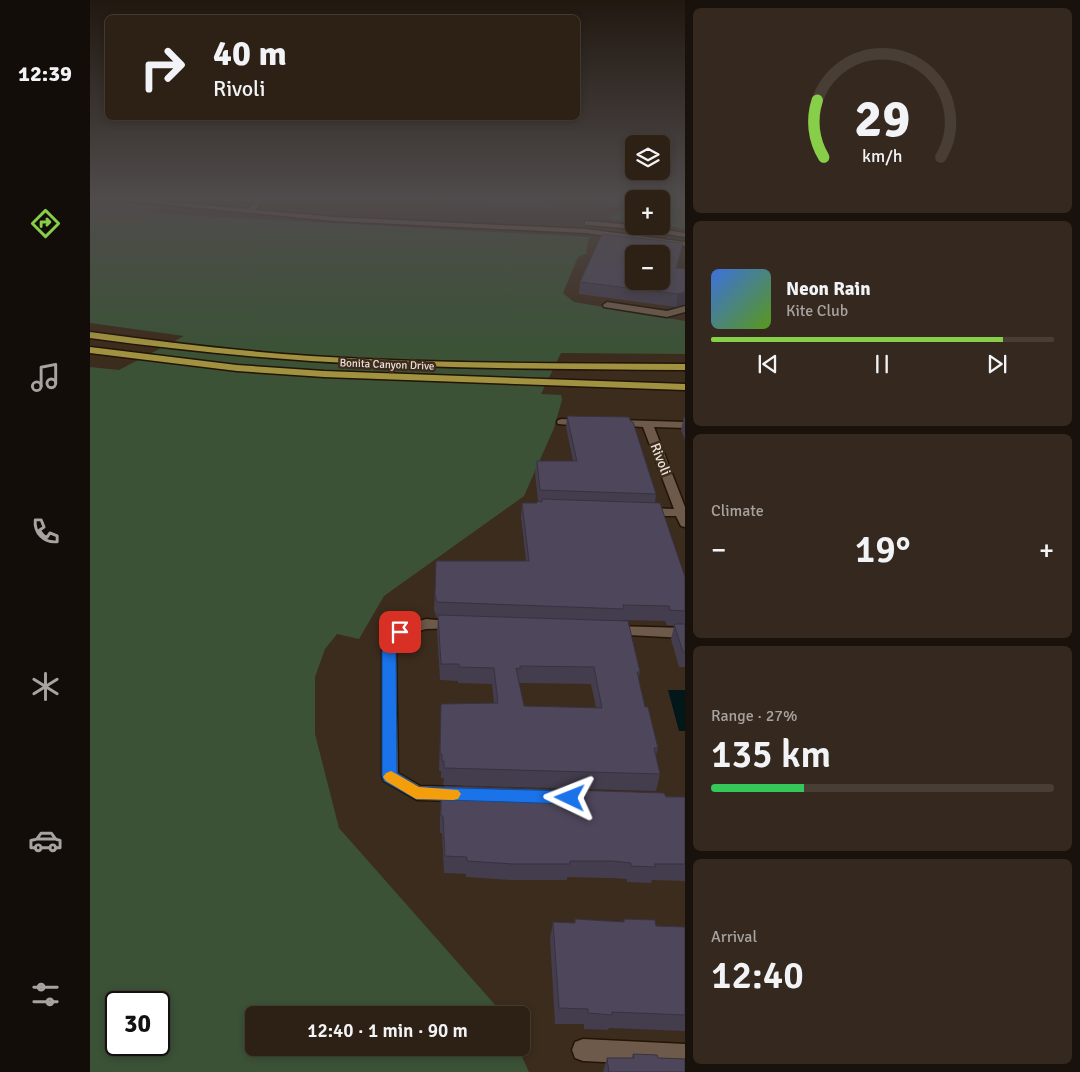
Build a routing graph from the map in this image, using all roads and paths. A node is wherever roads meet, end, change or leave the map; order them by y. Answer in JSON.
{"nodes":[{"id":1,"x":607,"y":305,"type":"edge"},
{"id":2,"x":685,"y":309,"type":"edge"},
{"id":3,"x":90,"y":335,"type":"edge"},
{"id":4,"x":90,"y":350,"type":"edge"},
{"id":5,"x":685,"y":367,"type":"edge"},
{"id":6,"x":685,"y":387,"type":"edge"},
{"id":7,"x":562,"y":422,"type":"dead end"},
{"id":8,"x":591,"y":423,"type":"edge"},
{"id":9,"x":610,"y":423,"type":"edge"},
{"id":10,"x":647,"y":424,"type":"junction"},
{"id":11,"x":685,"y":425,"type":"edge"},
{"id":12,"x":634,"y":511,"type":"edge"},
{"id":13,"x":684,"y":516,"type":"edge"},
{"id":14,"x":466,"y":626,"type":"edge"},
{"id":15,"x":595,"y":630,"type":"edge"},
{"id":16,"x":685,"y":633,"type":"edge"},
{"id":17,"x":476,"y":795,"type":"edge"},
{"id":18,"x":582,"y":1050,"type":"dead end"},
{"id":19,"x":685,"y":1055,"type":"edge"}],
"edges":[{"from":1,"to":2,"type":"street"},
{"from":3,"to":5,"type":"main road","name":"Bonita Canyon Drive"},
{"from":4,"to":6,"type":"main road","name":"Bonita Canyon Drive"},
{"from":7,"to":8,"type":"street"},
{"from":9,"to":10,"type":"street"},
{"from":10,"to":11,"type":"street"},
{"from":10,"to":13,"type":"street","name":"Rivoli"},
{"from":12,"to":13,"type":"street"},
{"from":14,"to":17,"type":"street"},
{"from":15,"to":16,"type":"street"},
{"from":18,"to":19,"type":"street"}]}
